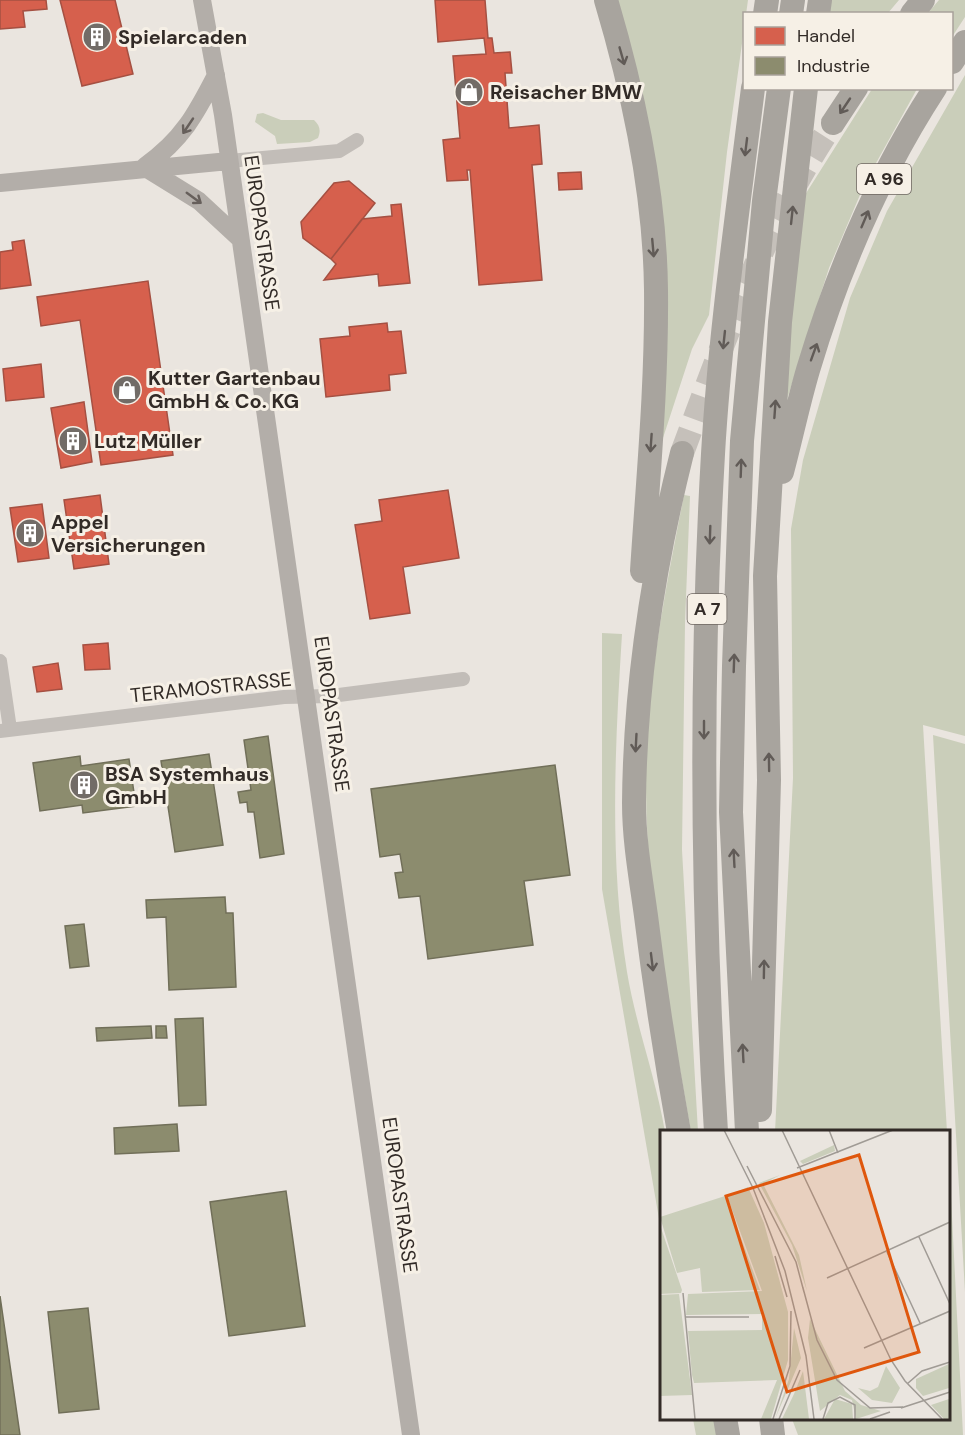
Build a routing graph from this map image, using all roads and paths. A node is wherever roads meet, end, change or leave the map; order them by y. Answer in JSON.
{"nodes":[{"id":1,"x":202,"y":0,"type":"edge"},
{"id":2,"x":606,"y":0,"type":"edge"},
{"id":3,"x":923,"y":0,"type":"edge"},
{"id":4,"x":914,"y":12,"type":"edge"},
{"id":5,"x":965,"y":42,"type":"edge"},
{"id":6,"x":953,"y":60,"type":"edge"},
{"id":7,"x":216,"y":75,"type":"junction"},
{"id":8,"x":753,"y":90,"type":"edge"},
{"id":9,"x":779,"y":90,"type":"edge"},
{"id":10,"x":806,"y":90,"type":"edge"},
{"id":11,"x":855,"y":90,"type":"edge"},
{"id":12,"x":933,"y":90,"type":"edge"},
{"id":13,"x":833,"y":123,"type":"tunnel mouth"},
{"id":14,"x":357,"y":140,"type":"dead end"},
{"id":15,"x":230,"y":161,"type":"junction"},
{"id":16,"x":144,"y":167,"type":"junction"},
{"id":17,"x":0,"y":183,"type":"edge"},
{"id":18,"x":240,"y":239,"type":"junction"},
{"id":19,"x":682,"y":453,"type":"tunnel mouth"},
{"id":20,"x":768,"y":530,"type":"junction"},
{"id":21,"x":0,"y":661,"type":"edge"},
{"id":22,"x":642,"y":664,"type":"junction"},
{"id":23,"x":463,"y":679,"type":"dead end"},
{"id":24,"x":306,"y":697,"type":"junction"},
{"id":25,"x":5,"y":730,"type":"edge"},
{"id":26,"x":679,"y":1130,"type":"edge"},
{"id":27,"x":716,"y":1130,"type":"edge"},
{"id":28,"x":747,"y":1130,"type":"edge"},
{"id":29,"x":760,"y":1130,"type":"edge"},
{"id":30,"x":411,"y":1435,"type":"edge"}],
"edges":[{"from":1,"to":7,"type":"main road","name":"EUROPASTRASSE"},
{"from":2,"to":22,"type":"highway","one_way":true},
{"from":3,"to":4,"type":"highway"},
{"from":5,"to":6,"type":"highway"},
{"from":7,"to":15,"type":"main road","name":"EUROPASTRASSE"},
{"from":7,"to":16,"type":"main road","one_way":true},
{"from":8,"to":27,"type":"highway","number":"A 7","one_way":true},
{"from":28,"to":9,"type":"highway","number":"A 7","one_way":true},
{"from":20,"to":10,"type":"highway","one_way":true},
{"from":11,"to":13,"type":"highway","one_way":true},
{"from":20,"to":12,"type":"highway","number":"A 96","one_way":true},
{"from":14,"to":15,"type":"street"},
{"from":15,"to":16,"type":"main road"},
{"from":15,"to":18,"type":"main road","name":"EUROPASTRASSE"},
{"from":16,"to":17,"type":"main road"},
{"from":16,"to":18,"type":"main road","one_way":true},
{"from":18,"to":24,"type":"main road","name":"EUROPASTRASSE"},
{"from":19,"to":22,"type":"highway"},
{"from":29,"to":20,"type":"highway","one_way":true},
{"from":21,"to":25,"type":"street"},
{"from":22,"to":26,"type":"highway","one_way":true},
{"from":23,"to":24,"type":"street","name":"TERAMOSTRASSE"},
{"from":24,"to":25,"type":"street","name":"TERAMOSTRASSE"},
{"from":24,"to":30,"type":"main road","name":"EUROPASTRASSE"}]}
